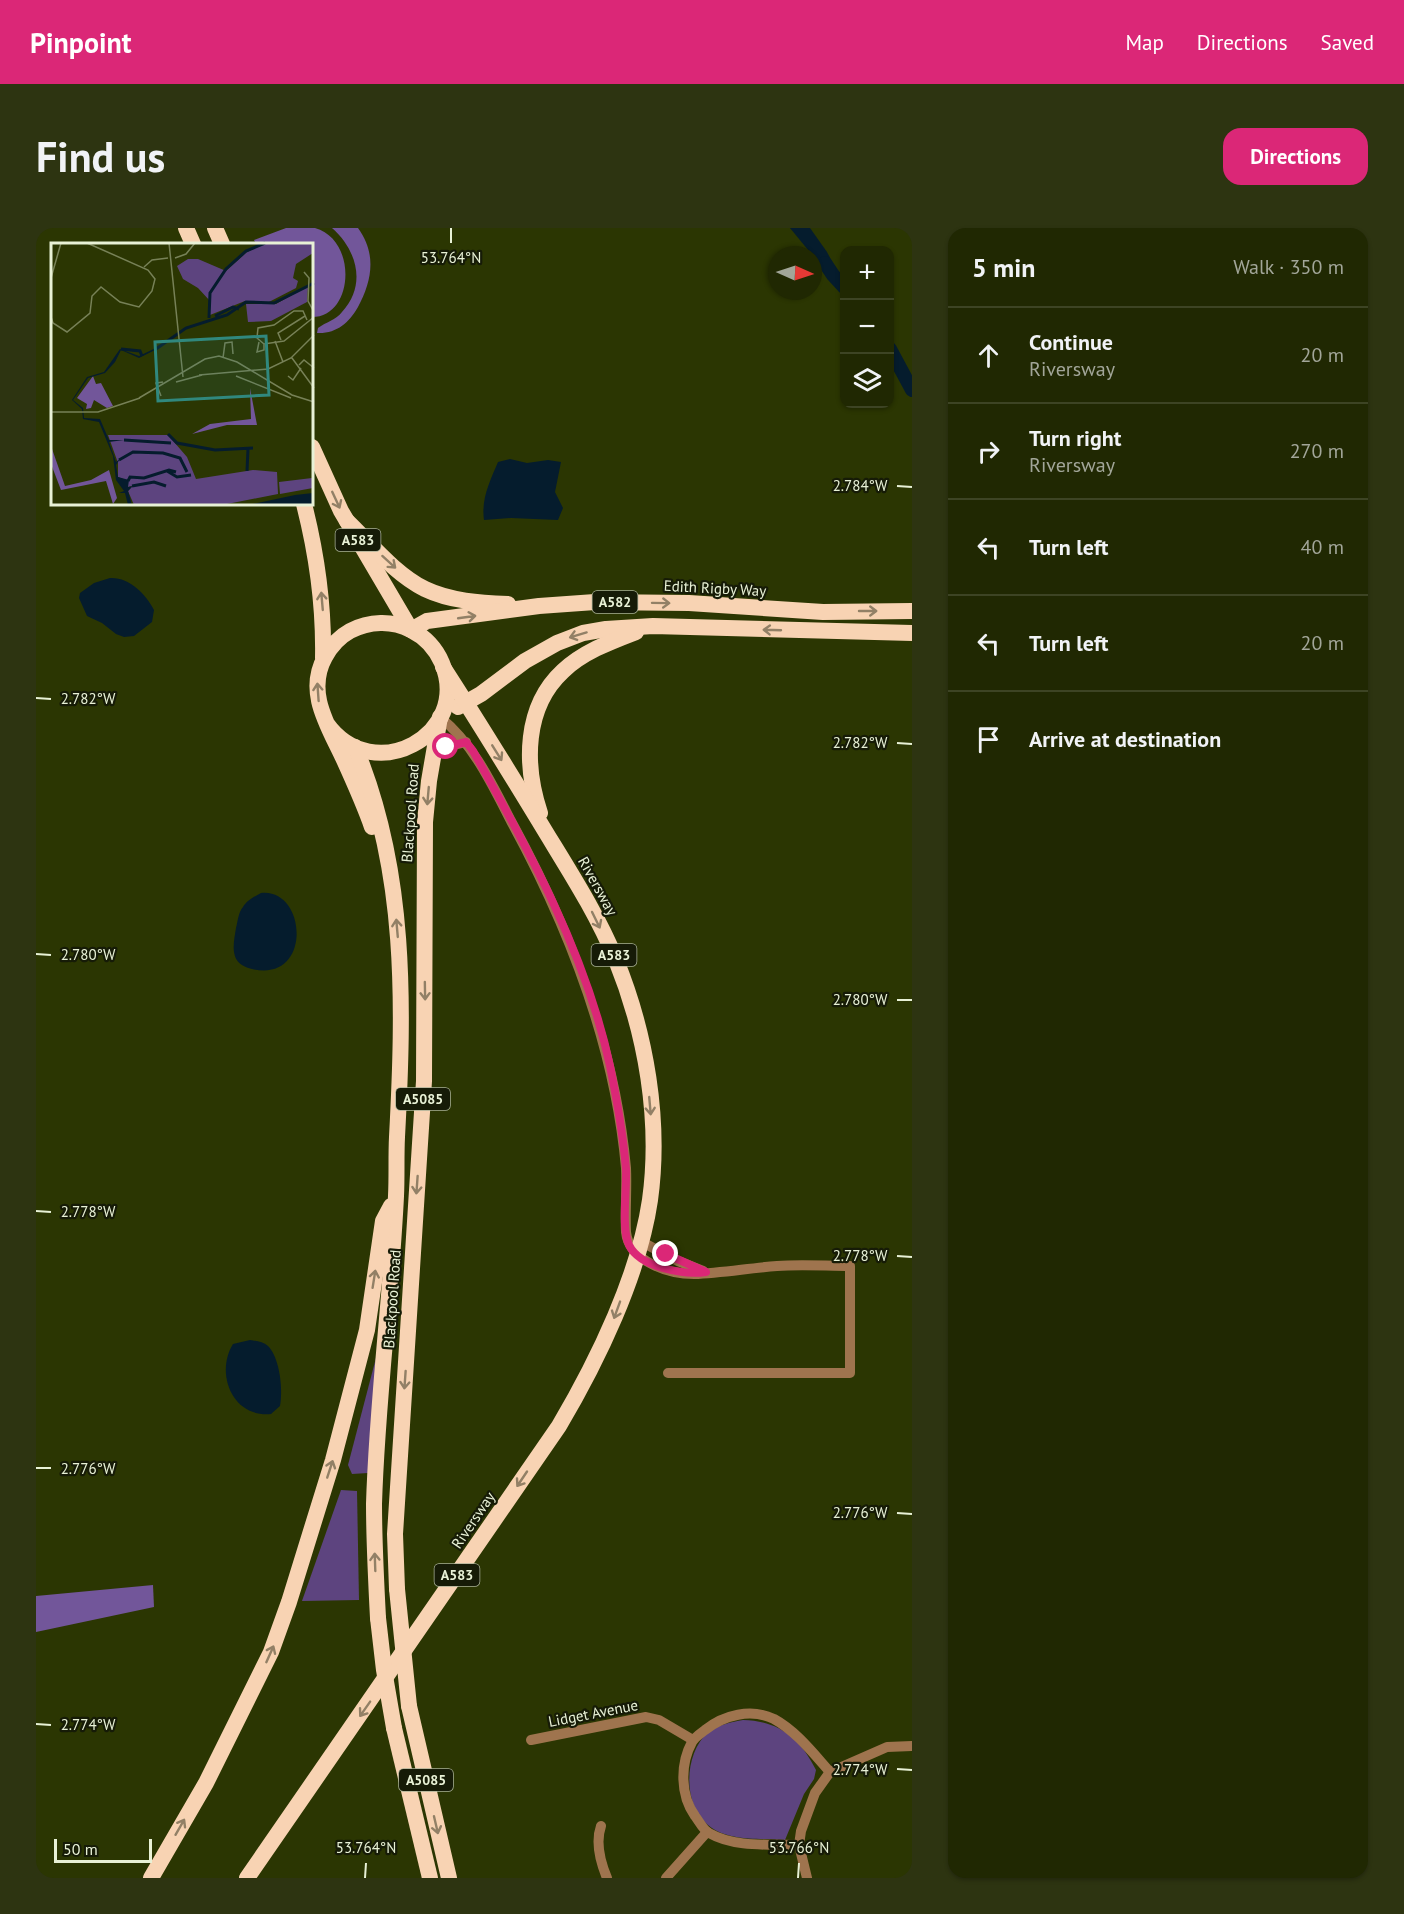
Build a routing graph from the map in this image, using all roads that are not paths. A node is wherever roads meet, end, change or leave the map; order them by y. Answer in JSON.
{"nodes":[{"id":1,"x":186,"y":228,"type":"edge"},
{"id":2,"x":215,"y":228,"type":"edge"},
{"id":3,"x":193,"y":243,"type":"edge"},
{"id":4,"x":222,"y":243,"type":"edge"},
{"id":5,"x":314,"y":451,"type":"edge"},
{"id":6,"x":304,"y":506,"type":"edge"},
{"id":7,"x":347,"y":521,"type":"junction"},
{"id":8,"x":538,"y":606,"type":"junction"},
{"id":9,"x":912,"y":611,"type":"edge"},
{"id":10,"x":653,"y":626,"type":"junction"},
{"id":11,"x":411,"y":630,"type":"junction"},
{"id":12,"x":912,"y":633,"type":"edge"},
{"id":13,"x":324,"y":659,"type":"junction"},
{"id":14,"x":443,"y":667,"type":"junction"},
{"id":15,"x":466,"y":703,"type":"junction"},
{"id":16,"x":440,"y":716,"type":"junction"},
{"id":17,"x":327,"y":724,"type":"junction"},
{"id":18,"x":466,"y":742,"type":"junction"},
{"id":19,"x":355,"y":747,"type":"junction"},
{"id":20,"x":433,"y":754,"type":"junction"},
{"id":21,"x":548,"y":836,"type":"junction"},
{"id":22,"x":393,"y":898,"type":"junction"},
{"id":23,"x":396,"y":1196,"type":"junction"},
{"id":24,"x":638,"y":1248,"type":"junction"},
{"id":25,"x":668,"y":1373,"type":"dead end"},
{"id":26,"x":531,"y":1740,"type":"dead end"},
{"id":27,"x":693,"y":1740,"type":"junction"},
{"id":28,"x":912,"y":1746,"type":"edge"},
{"id":29,"x":830,"y":1772,"type":"junction"},
{"id":30,"x":601,"y":1826,"type":"dead end"},
{"id":31,"x":707,"y":1832,"type":"junction"},
{"id":32,"x":799,"y":1845,"type":"junction"},
{"id":33,"x":151,"y":1878,"type":"edge"},
{"id":34,"x":247,"y":1878,"type":"edge"},
{"id":35,"x":430,"y":1878,"type":"edge"},
{"id":36,"x":449,"y":1878,"type":"edge"},
{"id":37,"x":607,"y":1878,"type":"edge"},
{"id":38,"x":666,"y":1878,"type":"edge"},
{"id":39,"x":807,"y":1878,"type":"edge"}],
"edges":[{"from":1,"to":3,"type":"highway"},
{"from":2,"to":4,"type":"highway"},
{"from":5,"to":7,"type":"highway","number":"A583","one_way":true},
{"from":13,"to":6,"type":"highway","number":"A583","one_way":true},
{"from":7,"to":8,"type":"highway","one_way":true},
{"from":7,"to":11,"type":"highway","number":"A583"},
{"from":8,"to":9,"type":"highway","name":"Edith Rigby Way","number":"A582","one_way":true},
{"from":11,"to":8,"type":"highway","name":"Edith Rigby Way","number":"A582","one_way":true},
{"from":12,"to":10,"type":"highway","number":"A582","one_way":true},
{"from":10,"to":15,"type":"highway","number":"A582","one_way":true},
{"from":10,"to":21,"type":"highway"},
{"from":11,"to":13,"type":"highway"},
{"from":11,"to":14,"type":"highway"},
{"from":17,"to":13,"type":"highway","one_way":true},
{"from":14,"to":15,"type":"highway","name":"Riversway","number":"A583"},
{"from":14,"to":16,"type":"highway"},
{"from":15,"to":16,"type":"highway","number":"A582"},
{"from":15,"to":21,"type":"highway","name":"Riversway","number":"A583","one_way":true},
{"from":16,"to":18,"type":"street"},
{"from":16,"to":19,"type":"highway"},
{"from":16,"to":20,"type":"highway","name":"Blackpool Road","number":"A5085"},
{"from":17,"to":19,"type":"highway"},
{"from":17,"to":22,"type":"highway"},
{"from":18,"to":20,"type":"street"},
{"from":18,"to":24,"type":"street"},
{"from":19,"to":22,"type":"highway","name":"Blackpool Road"},
{"from":20,"to":36,"type":"highway","name":"Blackpool Road","number":"A5085","one_way":true,"bridge":true},
{"from":21,"to":24,"type":"highway","name":"Riversway","number":"A583","one_way":true},
{"from":23,"to":22,"type":"highway","name":"Blackpool Road","one_way":true},
{"from":33,"to":23,"type":"highway","one_way":true},
{"from":35,"to":23,"type":"highway","name":"Blackpool Road","number":"A5085","one_way":true,"bridge":true},
{"from":24,"to":25,"type":"street"},
{"from":24,"to":34,"type":"highway","name":"Riversway","number":"A583","one_way":true},
{"from":26,"to":27,"type":"street","name":"Lidget Avenue"},
{"from":27,"to":29,"type":"street"},
{"from":27,"to":31,"type":"street"},
{"from":28,"to":29,"type":"street"},
{"from":29,"to":32,"type":"street"},
{"from":30,"to":37,"type":"street"},
{"from":31,"to":32,"type":"street"},
{"from":31,"to":38,"type":"street"},
{"from":32,"to":39,"type":"street"}]}
